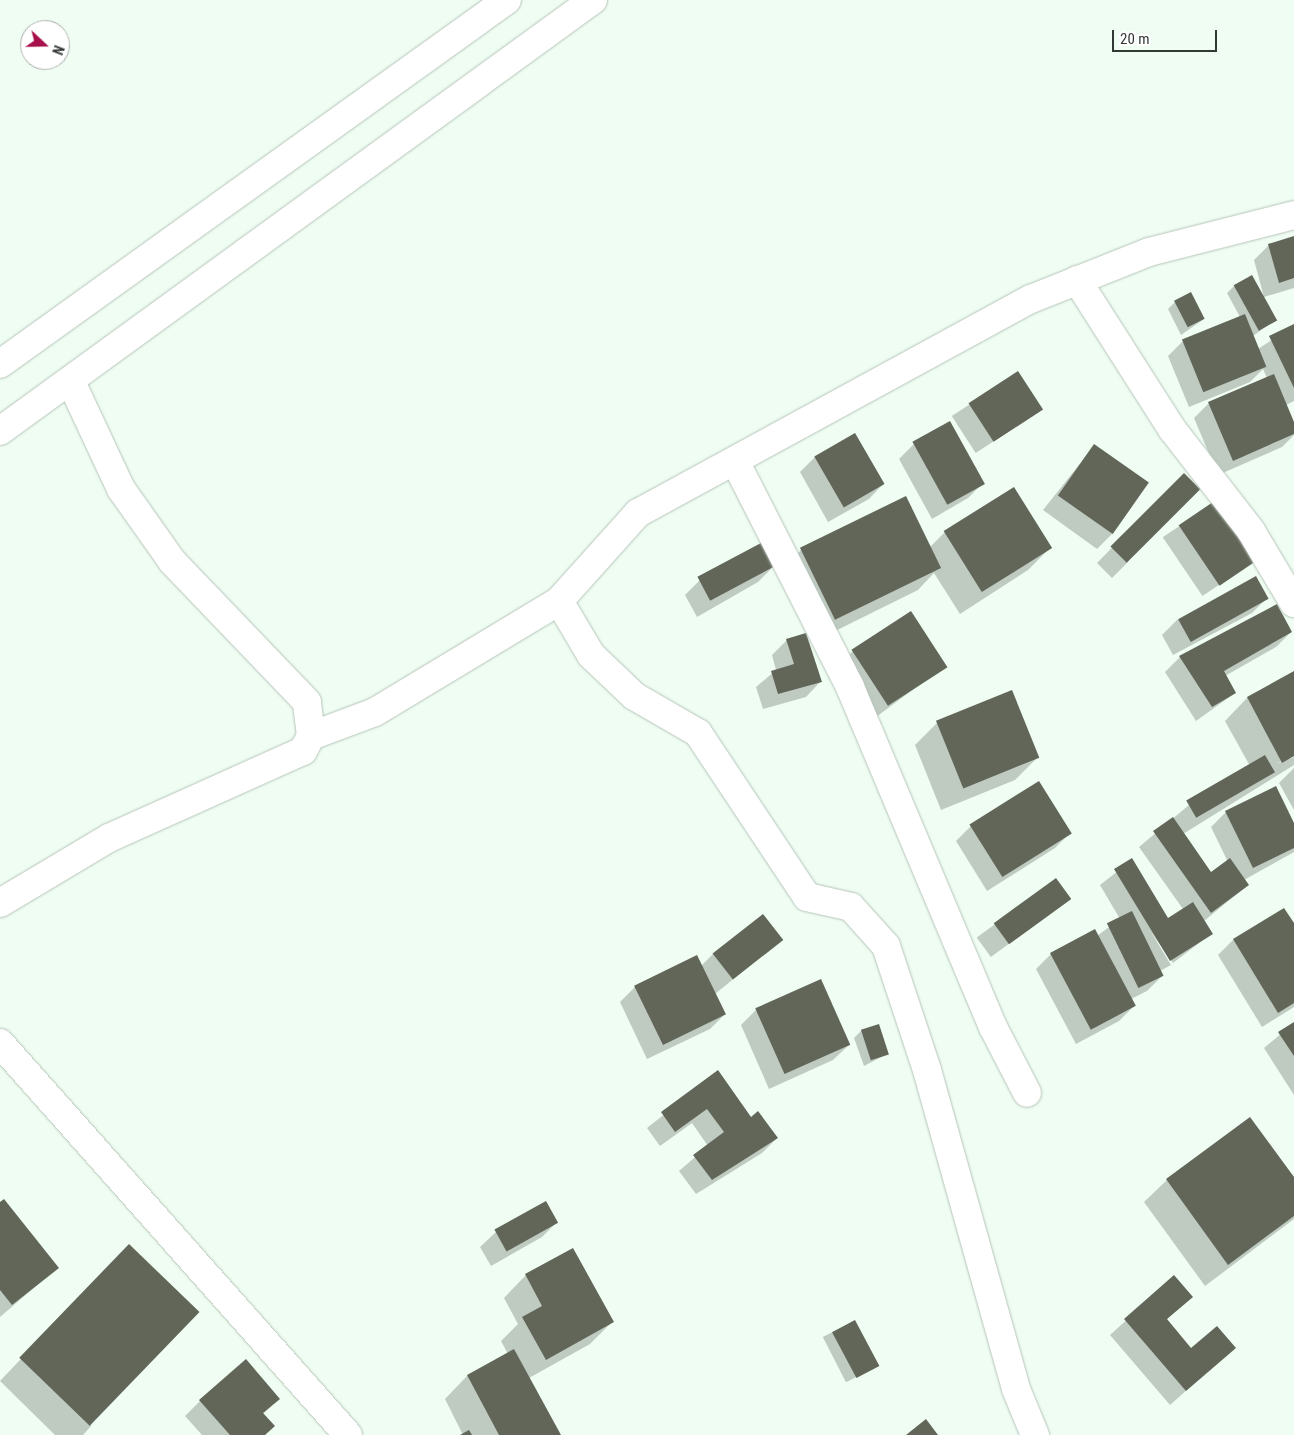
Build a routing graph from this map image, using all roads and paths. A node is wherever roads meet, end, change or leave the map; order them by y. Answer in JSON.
{"nodes":[{"id":1,"x":507,"y":0,"type":"edge"},
{"id":2,"x":593,"y":0,"type":"edge"},
{"id":3,"x":1294,"y":215,"type":"edge"},
{"id":4,"x":1077,"y":280,"type":"junction"},
{"id":5,"x":0,"y":364,"type":"edge"},
{"id":6,"x":71,"y":382,"type":"junction"},
{"id":7,"x":0,"y":431,"type":"edge"},
{"id":8,"x":736,"y":463,"type":"junction"},
{"id":9,"x":560,"y":601,"type":"junction"},
{"id":10,"x":1294,"y":603,"type":"edge"},
{"id":11,"x":311,"y":736,"type":"junction"},
{"id":12,"x":0,"y":903,"type":"edge"},
{"id":13,"x":0,"y":1043,"type":"edge"},
{"id":14,"x":1027,"y":1093,"type":"dead end"},
{"id":15,"x":348,"y":1435,"type":"edge"},
{"id":16,"x":1035,"y":1435,"type":"edge"}],
"edges":[{"from":1,"to":5,"type":"street"},
{"from":2,"to":6,"type":"street"},
{"from":3,"to":4,"type":"street"},
{"from":4,"to":8,"type":"street"},
{"from":4,"to":10,"type":"street"},
{"from":6,"to":7,"type":"street"},
{"from":6,"to":11,"type":"street"},
{"from":8,"to":9,"type":"street"},
{"from":8,"to":14,"type":"street"},
{"from":9,"to":11,"type":"street"},
{"from":9,"to":16,"type":"street"},
{"from":11,"to":12,"type":"street"},
{"from":13,"to":15,"type":"street"}]}
